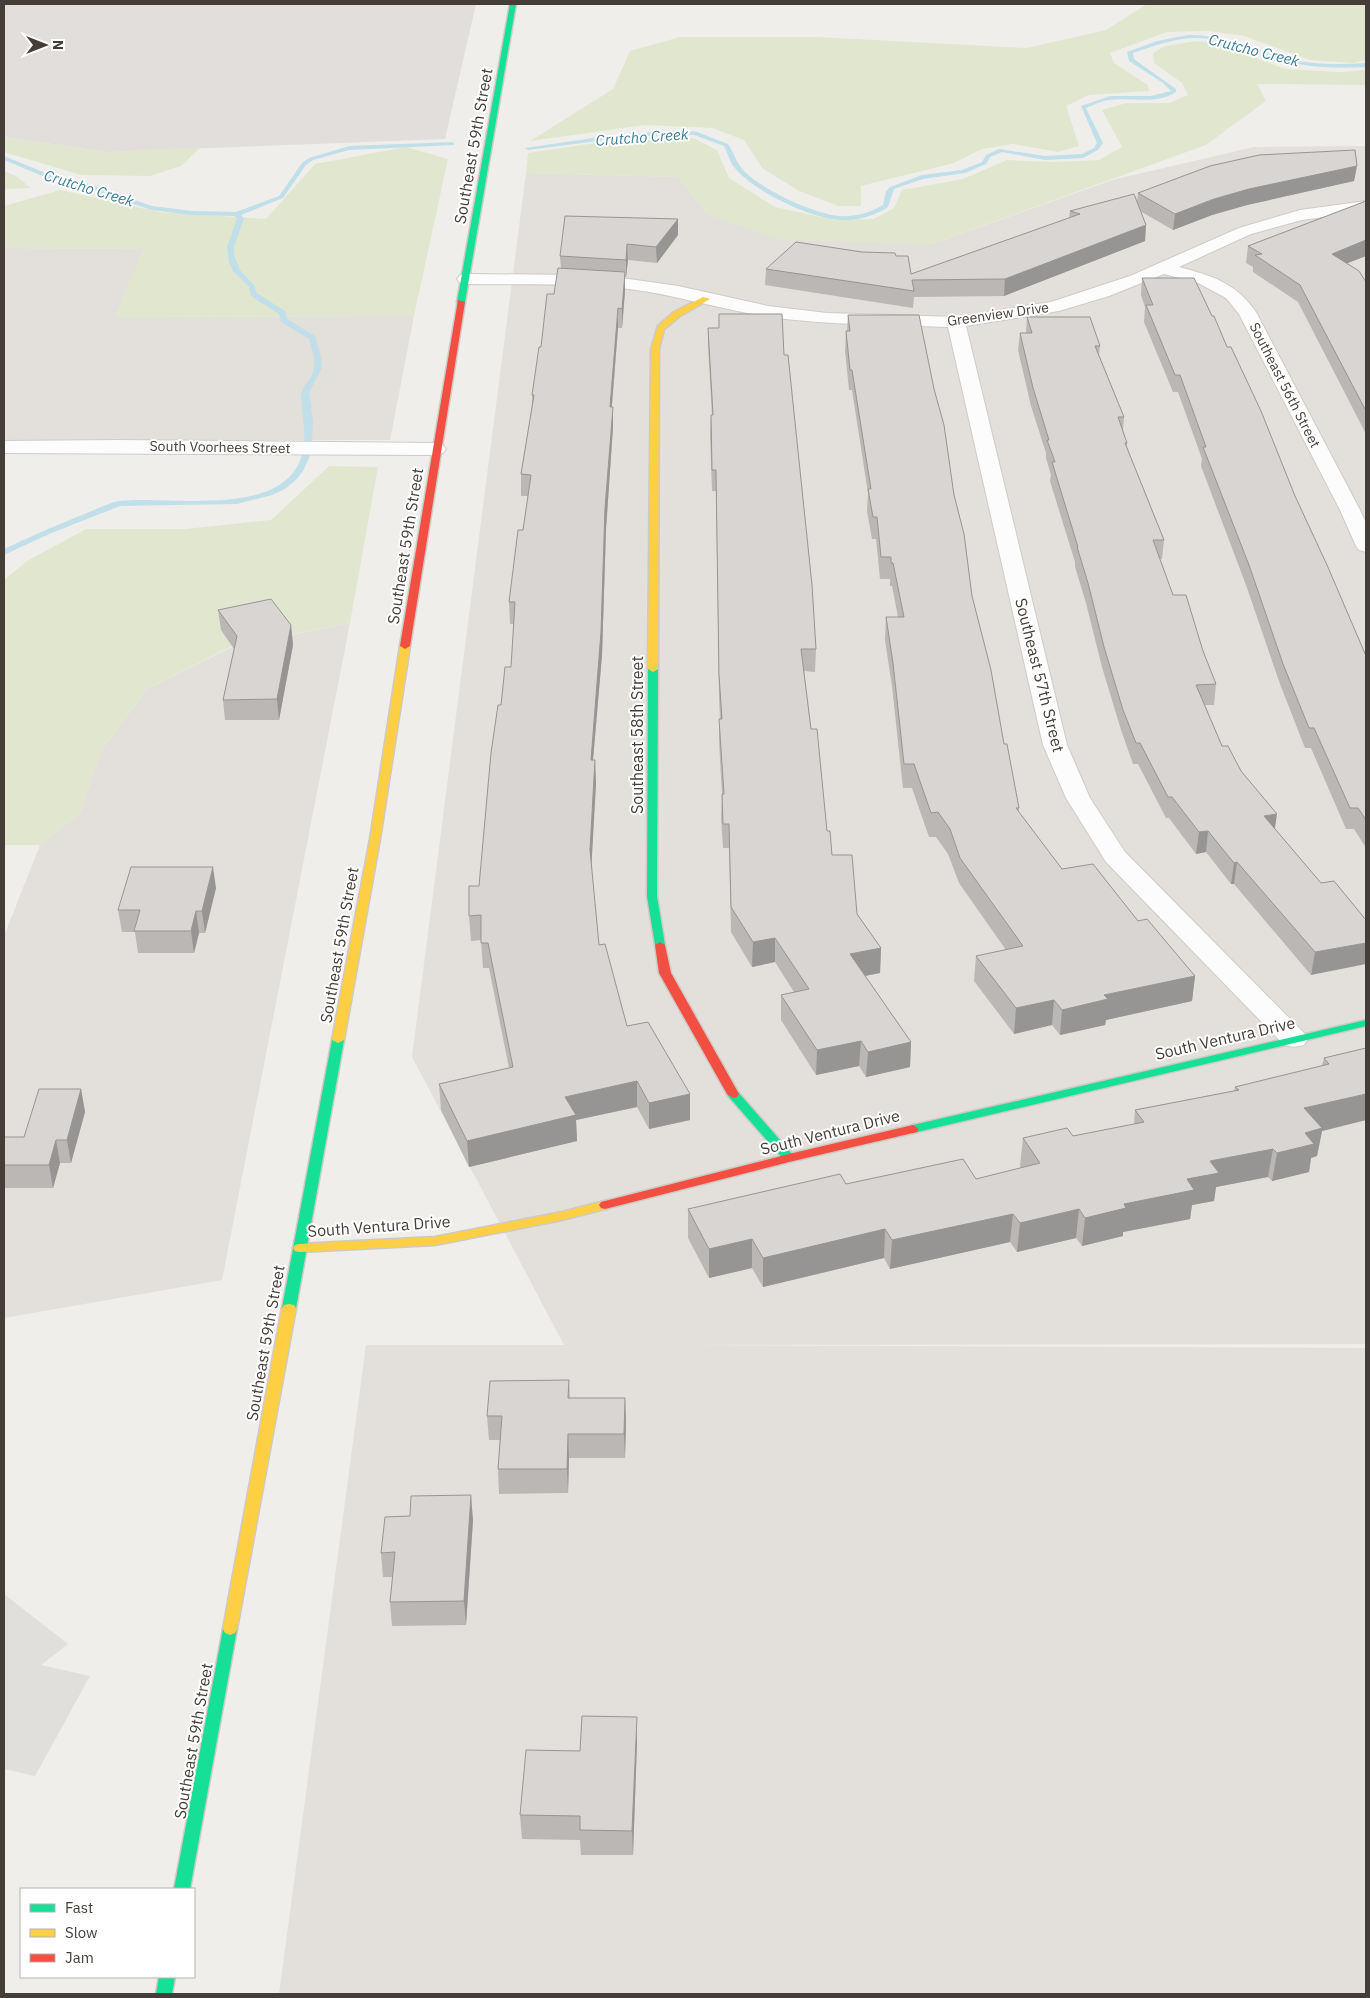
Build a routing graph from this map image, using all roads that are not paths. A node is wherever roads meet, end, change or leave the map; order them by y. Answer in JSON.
{"nodes":[{"id":1,"x":513,"y":4,"type":"edge"},
{"id":2,"x":1366,"y":206,"type":"edge"},
{"id":3,"x":1163,"y":268,"type":"junction"},
{"id":4,"x":466,"y":279,"type":"junction"},
{"id":5,"x":706,"y":299,"type":"junction"},
{"id":6,"x":956,"y":322,"type":"junction"},
{"id":7,"x":4,"y":447,"type":"edge"},
{"id":8,"x":436,"y":449,"type":"junction"},
{"id":9,"x":1358,"y":510,"type":"edge"},
{"id":10,"x":1366,"y":546,"type":"edge"},
{"id":11,"x":1366,"y":1023,"type":"edge"},
{"id":12,"x":1294,"y":1039,"type":"junction"},
{"id":13,"x":789,"y":1158,"type":"junction"},
{"id":14,"x":299,"y":1248,"type":"junction"},
{"id":15,"x":182,"y":1888,"type":"edge"},
{"id":16,"x":167,"y":1978,"type":"edge"},
{"id":17,"x":164,"y":1994,"type":"edge"}],
"edges":[{"from":1,"to":4,"type":"main road","name":"Southeast 59th Street"},
{"from":2,"to":3,"type":"street","name":"Greenview Drive"},
{"from":3,"to":6,"type":"street","name":"Greenview Drive"},
{"from":3,"to":9,"type":"street","name":"Southeast 56th Street"},
{"from":4,"to":5,"type":"street","name":"Greenview Drive"},
{"from":4,"to":8,"type":"main road","name":"Southeast 59th Street"},
{"from":5,"to":6,"type":"street","name":"Greenview Drive"},
{"from":5,"to":13,"type":"main road","name":"Southeast 58th Street"},
{"from":6,"to":12,"type":"street","name":"Southeast 57th Street"},
{"from":7,"to":8,"type":"street","name":"South Voorhees Street"},
{"from":8,"to":14,"type":"main road","name":"Southeast 59th Street"},
{"from":9,"to":10,"type":"street","name":"Southeast 56th Street"},
{"from":11,"to":12,"type":"main road","name":"South Ventura Drive"},
{"from":12,"to":13,"type":"main road","name":"South Ventura Drive"},
{"from":13,"to":14,"type":"main road","name":"South Ventura Drive"},
{"from":14,"to":15,"type":"main road","name":"Southeast 59th Street"},
{"from":16,"to":17,"type":"main road"}]}
